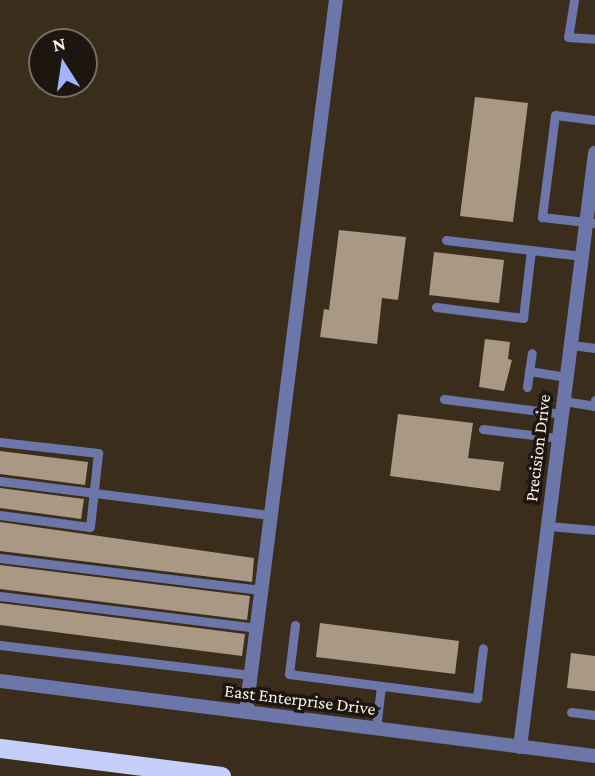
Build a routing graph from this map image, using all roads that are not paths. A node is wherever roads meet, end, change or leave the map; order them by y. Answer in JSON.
{"nodes":[{"id":1,"x":336,"y":0,"type":"edge"},
{"id":2,"x":573,"y":0,"type":"edge"},
{"id":3,"x":595,"y":39,"type":"edge"},
{"id":4,"x":595,"y":120,"type":"edge"},
{"id":5,"x":595,"y":153,"type":"edge"},
{"id":6,"x":591,"y":223,"type":"edge"},
{"id":7,"x":446,"y":240,"type":"dead end"},
{"id":8,"x":531,"y":250,"type":"junction"},
{"id":9,"x":582,"y":256,"type":"junction"},
{"id":10,"x":436,"y":307,"type":"dead end"},
{"id":11,"x":571,"y":345,"type":"junction"},
{"id":12,"x":595,"y":348,"type":"edge"},
{"id":13,"x":532,"y":353,"type":"dead end"},
{"id":14,"x":529,"y":371,"type":"junction"},
{"id":15,"x":567,"y":377,"type":"junction"},
{"id":16,"x":527,"y":387,"type":"dead end"},
{"id":17,"x":444,"y":399,"type":"dead end"},
{"id":18,"x":595,"y":400,"type":"edge"},
{"id":19,"x":563,"y":407,"type":"junction"},
{"id":20,"x":483,"y":429,"type":"dead end"},
{"id":21,"x":559,"y":438,"type":"junction"},
{"id":22,"x":0,"y":442,"type":"edge"},
{"id":23,"x":0,"y":481,"type":"edge"},
{"id":24,"x":94,"y":493,"type":"junction"},
{"id":25,"x":0,"y":515,"type":"edge"},
{"id":26,"x":271,"y":515,"type":"junction"},
{"id":27,"x":548,"y":526,"type":"junction"},
{"id":28,"x":595,"y":530,"type":"edge"},
{"id":29,"x":0,"y":558,"type":"edge"},
{"id":30,"x":261,"y":590,"type":"junction"},
{"id":31,"x":0,"y":596,"type":"edge"},
{"id":32,"x":295,"y":625,"type":"dead end"},
{"id":33,"x":257,"y":628,"type":"junction"},
{"id":34,"x":0,"y":645,"type":"edge"},
{"id":35,"x":483,"y":648,"type":"dead end"},
{"id":36,"x":251,"y":675,"type":"junction"},
{"id":37,"x":0,"y":681,"type":"edge"},
{"id":38,"x":381,"y":685,"type":"junction"},
{"id":39,"x":246,"y":712,"type":"junction"},
{"id":40,"x":571,"y":712,"type":"dead end"},
{"id":41,"x":595,"y":715,"type":"edge"},
{"id":42,"x":376,"y":729,"type":"junction"},
{"id":43,"x":520,"y":747,"type":"junction"},
{"id":44,"x":0,"y":748,"type":"edge"},
{"id":45,"x":595,"y":756,"type":"edge"},
{"id":46,"x":221,"y":776,"type":"edge"}],
"edges":[{"from":1,"to":26,"type":"street"},
{"from":2,"to":3,"type":"lane"},
{"from":4,"to":6,"type":"lane"},
{"from":5,"to":6,"type":"street","name":"Precision Drive"},
{"from":6,"to":9,"type":"street","name":"Precision Drive"},
{"from":7,"to":8,"type":"lane"},
{"from":8,"to":9,"type":"lane"},
{"from":8,"to":10,"type":"lane"},
{"from":9,"to":11,"type":"street","name":"Precision Drive"},
{"from":11,"to":12,"type":"lane"},
{"from":11,"to":15,"type":"street","name":"Precision Drive"},
{"from":13,"to":14,"type":"lane"},
{"from":14,"to":15,"type":"lane"},
{"from":14,"to":16,"type":"lane"},
{"from":15,"to":19,"type":"street","name":"Precision Drive"},
{"from":17,"to":19,"type":"lane"},
{"from":18,"to":19,"type":"lane"},
{"from":19,"to":21,"type":"street","name":"Precision Drive"},
{"from":20,"to":21,"type":"lane"},
{"from":21,"to":27,"type":"street","name":"Precision Drive"},
{"from":22,"to":24,"type":"lane"},
{"from":23,"to":24,"type":"lane"},
{"from":24,"to":25,"type":"lane"},
{"from":24,"to":26,"type":"lane"},
{"from":26,"to":30,"type":"street"},
{"from":27,"to":28,"type":"lane"},
{"from":27,"to":43,"type":"street","name":"Precision Drive"},
{"from":29,"to":30,"type":"lane"},
{"from":30,"to":33,"type":"street"},
{"from":31,"to":33,"type":"lane"},
{"from":32,"to":38,"type":"lane"},
{"from":33,"to":36,"type":"street"},
{"from":34,"to":36,"type":"lane"},
{"from":35,"to":38,"type":"lane"},
{"from":36,"to":39,"type":"street"},
{"from":37,"to":39,"type":"street","name":"East Enterprise Drive"},
{"from":38,"to":42,"type":"lane"},
{"from":39,"to":42,"type":"street","name":"East Enterprise Drive"},
{"from":40,"to":41,"type":"lane"},
{"from":42,"to":43,"type":"street","name":"East Enterprise Drive"},
{"from":43,"to":45,"type":"street","name":"East Enterprise Drive"},
{"from":44,"to":46,"type":"highway"}]}
